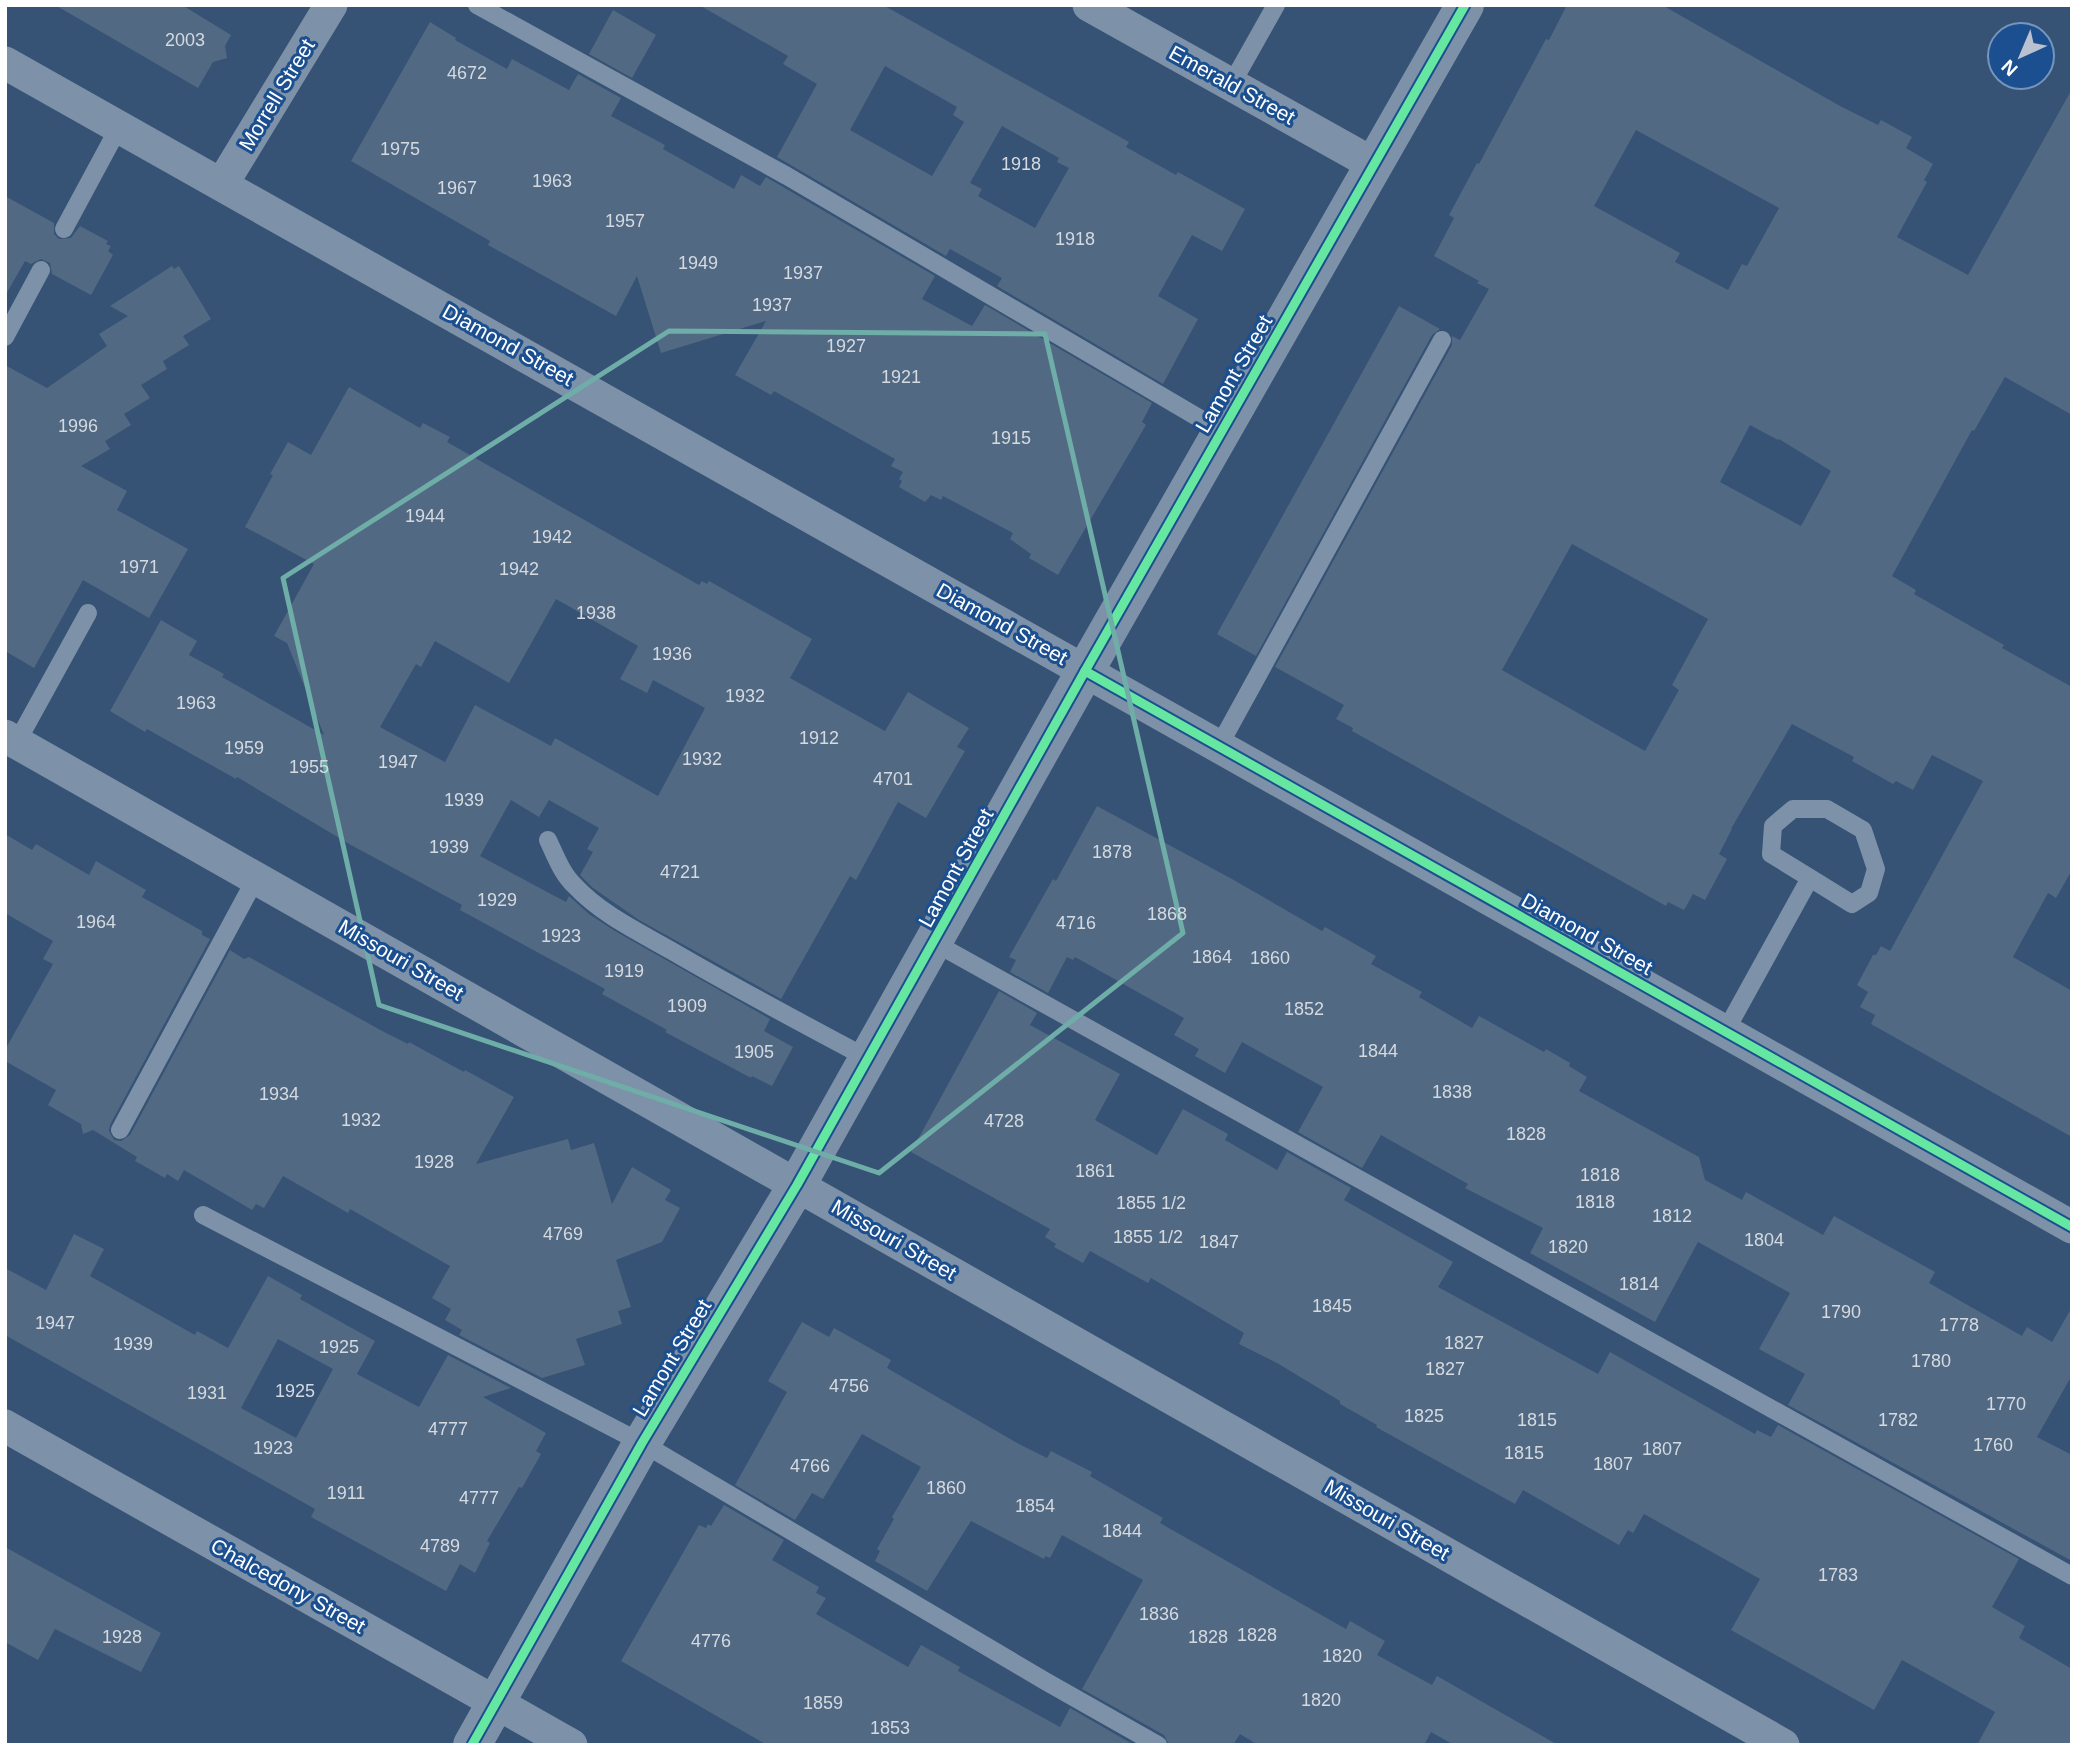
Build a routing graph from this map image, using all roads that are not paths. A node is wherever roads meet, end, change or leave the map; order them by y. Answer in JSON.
{"nodes":[{"id":1,"x":331,"y":5,"type":"edge"},
{"id":2,"x":477,"y":5,"type":"edge"},
{"id":3,"x":1088,"y":5,"type":"edge"},
{"id":4,"x":1276,"y":5,"type":"edge"},
{"id":5,"x":1465,"y":5,"type":"edge"},
{"id":6,"x":5,"y":63,"type":"edge"},
{"id":7,"x":1231,"y":85,"type":"junction"},
{"id":8,"x":119,"y":127,"type":"junction"},
{"id":9,"x":1375,"y":165,"type":"junction"},
{"id":10,"x":222,"y":184,"type":"junction"},
{"id":11,"x":64,"y":229,"type":"dead end"},
{"id":12,"x":41,"y":270,"type":"dead end"},
{"id":13,"x":5,"y":338,"type":"edge"},
{"id":14,"x":1442,"y":340,"type":"dead end"},
{"id":15,"x":1221,"y":431,"type":"junction"},
{"id":16,"x":88,"y":613,"type":"dead end"},
{"id":17,"x":1085,"y":671,"type":"junction"},
{"id":18,"x":11,"y":739,"type":"edge"},
{"id":19,"x":1219,"y":746,"type":"junction"},
{"id":20,"x":548,"y":841,"type":"dead end"},
{"id":21,"x":256,"y":878,"type":"junction"},
{"id":22,"x":1811,"y":878,"type":"junction"},
{"id":23,"x":934,"y":943,"type":"junction"},
{"id":24,"x":1725,"y":1032,"type":"junction"},
{"id":25,"x":869,"y":1059,"type":"junction"},
{"id":26,"x":120,"y":1130,"type":"dead end"},
{"id":27,"x":797,"y":1185,"type":"junction"},
{"id":28,"x":203,"y":1214,"type":"dead end"},
{"id":29,"x":2072,"y":1227,"type":"edge"},
{"id":30,"x":5,"y":1426,"type":"edge"},
{"id":31,"x":642,"y":1443,"type":"junction"},
{"id":32,"x":2072,"y":1576,"type":"edge"},
{"id":33,"x":496,"y":1703,"type":"junction"},
{"id":34,"x":472,"y":1745,"type":"edge"},
{"id":35,"x":571,"y":1745,"type":"edge"},
{"id":36,"x":1158,"y":1745,"type":"edge"},
{"id":37,"x":1783,"y":1745,"type":"edge"}],
"edges":[{"from":1,"to":10,"type":"street","name":"Morrell Street"},
{"from":2,"to":15,"type":"lane"},
{"from":3,"to":7,"type":"street","name":"Emerald Street"},
{"from":4,"to":7,"type":"lane"},
{"from":5,"to":9,"type":"street","name":"Lamont Street"},
{"from":6,"to":8,"type":"street","name":"Diamond Street"},
{"from":7,"to":9,"type":"street","name":"Emerald Street"},
{"from":8,"to":10,"type":"street","name":"Diamond Street"},
{"from":8,"to":11,"type":"lane"},
{"from":9,"to":15,"type":"street","name":"Lamont Street"},
{"from":10,"to":17,"type":"street","name":"Diamond Street"},
{"from":12,"to":13,"type":"lane"},
{"from":14,"to":19,"type":"lane"},
{"from":15,"to":17,"type":"street","name":"Lamont Street"},
{"from":16,"to":18,"type":"lane"},
{"from":17,"to":19,"type":"street","name":"Diamond Street"},
{"from":17,"to":23,"type":"street","name":"Lamont Street"},
{"from":18,"to":21,"type":"street","name":"Missouri Street"},
{"from":19,"to":24,"type":"street","name":"Diamond Street"},
{"from":20,"to":25,"type":"lane"},
{"from":21,"to":26,"type":"lane"},
{"from":21,"to":27,"type":"street","name":"Missouri Street"},
{"from":22,"to":22,"type":"lane"},
{"from":22,"to":24,"type":"lane"},
{"from":23,"to":25,"type":"street","name":"Lamont Street"},
{"from":23,"to":32,"type":"lane"},
{"from":24,"to":29,"type":"street","name":"Diamond Street"},
{"from":25,"to":27,"type":"street","name":"Lamont Street"},
{"from":27,"to":31,"type":"street","name":"Lamont Street"},
{"from":27,"to":37,"type":"street","name":"Missouri Street"},
{"from":28,"to":31,"type":"lane"},
{"from":30,"to":33,"type":"street","name":"Chalcedony Street"},
{"from":31,"to":33,"type":"street","name":"Lamont Street"},
{"from":31,"to":36,"type":"lane"},
{"from":33,"to":34,"type":"street","name":"Lamont Street"},
{"from":33,"to":35,"type":"street","name":"Chalcedony Street"}]}
